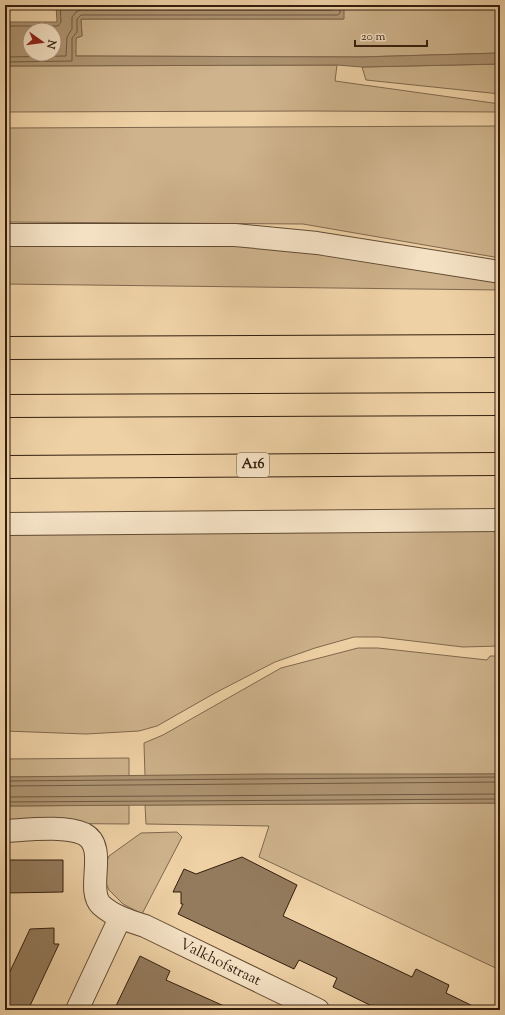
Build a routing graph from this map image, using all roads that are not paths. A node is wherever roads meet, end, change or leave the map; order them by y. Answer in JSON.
{"nodes":[{"id":1,"x":5,"y":235,"type":"edge"},
{"id":2,"x":500,"y":272,"type":"edge"},
{"id":3,"x":500,"y":346,"type":"edge"},
{"id":4,"x":5,"y":348,"type":"edge"},
{"id":5,"x":500,"y":404,"type":"edge"},
{"id":6,"x":5,"y":406,"type":"edge"},
{"id":7,"x":500,"y":464,"type":"edge"},
{"id":8,"x":5,"y":466,"type":"edge"},
{"id":9,"x":500,"y":520,"type":"edge"},
{"id":10,"x":5,"y":524,"type":"edge"},
{"id":11,"x":5,"y":831,"type":"edge"},
{"id":12,"x":120,"y":918,"type":"junction"},
{"id":13,"x":77,"y":1010,"type":"edge"},
{"id":14,"x":318,"y":1010,"type":"edge"}],
"edges":[{"from":1,"to":2,"type":"street"},
{"from":3,"to":4,"type":"highway"},
{"from":5,"to":6,"type":"highway"},
{"from":7,"to":8,"type":"highway","number":"A16"},
{"from":9,"to":10,"type":"street"},
{"from":11,"to":12,"type":"street","name":"Valkhofstraat"},
{"from":12,"to":13,"type":"street"},
{"from":12,"to":14,"type":"street","name":"Valkhofstraat"}]}
